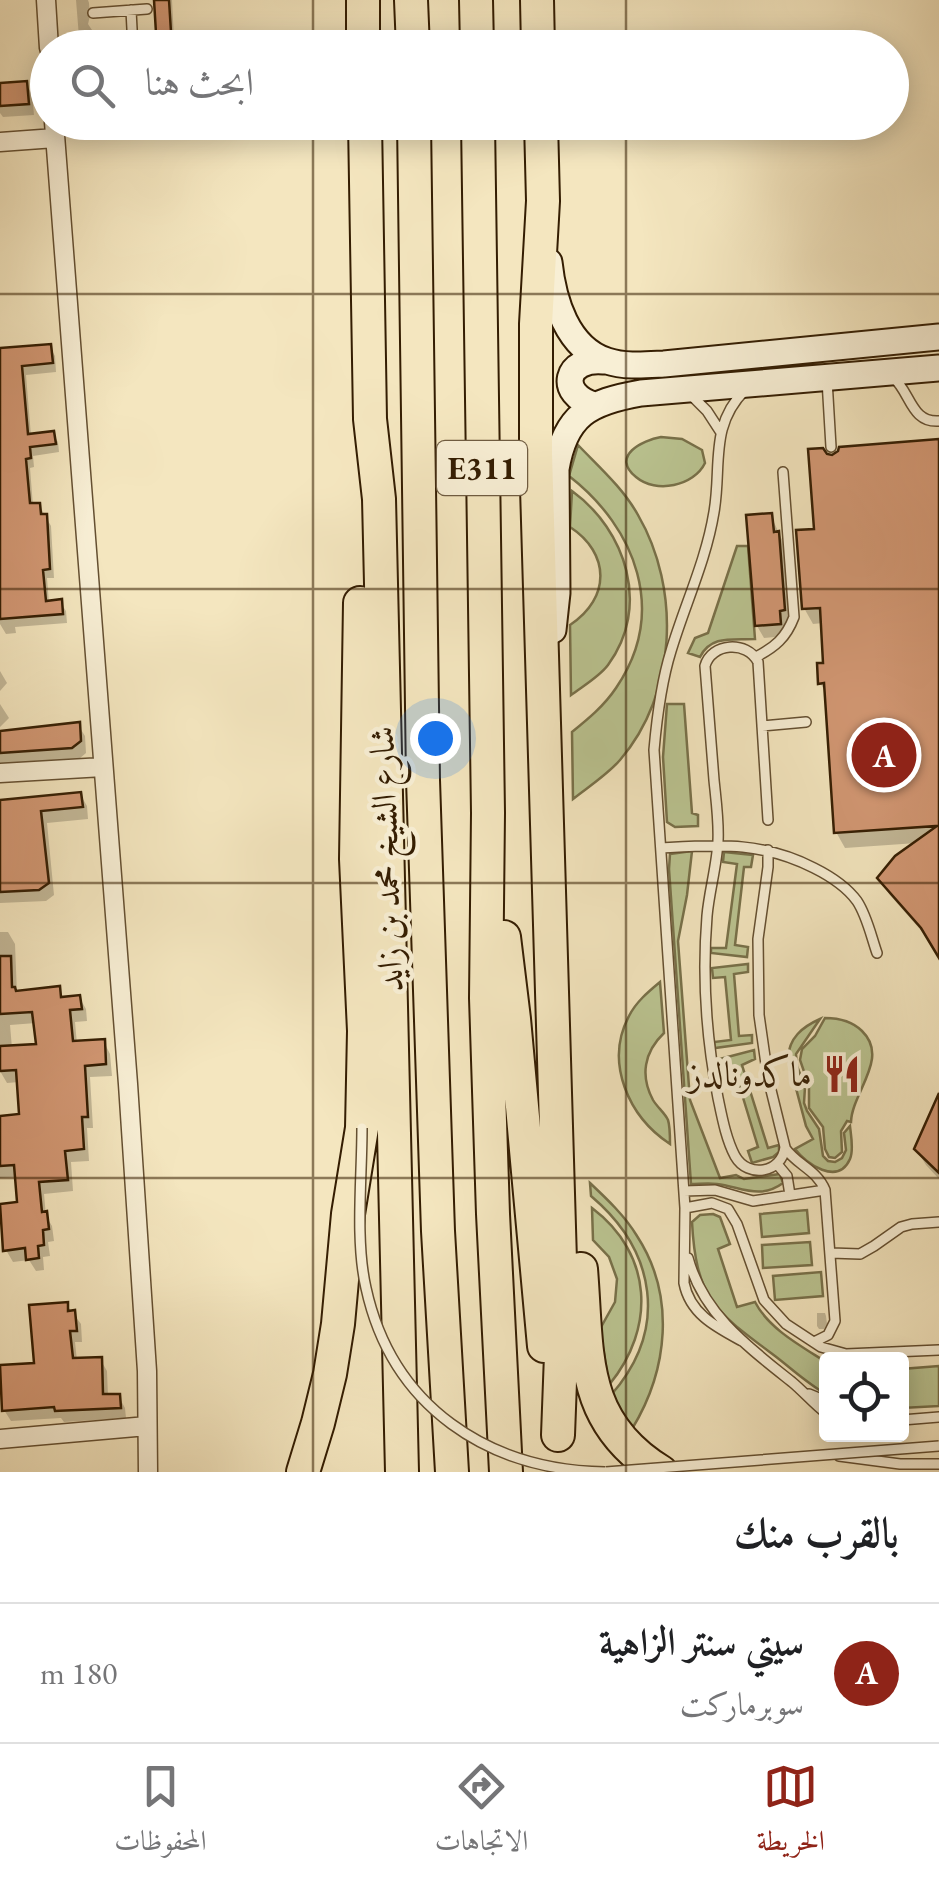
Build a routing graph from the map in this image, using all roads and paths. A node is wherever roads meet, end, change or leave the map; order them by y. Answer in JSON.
{"nodes":[{"id":1,"x":46,"y":0,"type":"edge"},
{"id":2,"x":356,"y":0,"type":"edge"},
{"id":3,"x":363,"y":0,"type":"edge"},
{"id":4,"x":411,"y":0,"type":"edge"},
{"id":5,"x":476,"y":0,"type":"edge"},
{"id":6,"x":537,"y":0,"type":"edge"},
{"id":7,"x":147,"y":9,"type":"dead end"},
{"id":8,"x":132,"y":10,"type":"junction"},
{"id":9,"x":93,"y":13,"type":"dead end"},
{"id":10,"x":48,"y":30,"type":"edge"},
{"id":11,"x":133,"y":30,"type":"edge"},
{"id":12,"x":361,"y":30,"type":"edge"},
{"id":13,"x":363,"y":30,"type":"edge"},
{"id":14,"x":412,"y":30,"type":"edge"},
{"id":15,"x":477,"y":30,"type":"edge"},
{"id":16,"x":538,"y":30,"type":"edge"},
{"id":17,"x":30,"y":136,"type":"edge"},
{"id":18,"x":55,"y":140,"type":"edge"},
{"id":19,"x":365,"y":140,"type":"edge"},
{"id":20,"x":414,"y":140,"type":"edge"},
{"id":21,"x":478,"y":140,"type":"edge"},
{"id":22,"x":541,"y":140,"type":"edge"},
{"id":23,"x":0,"y":142,"type":"edge"},
{"id":24,"x":543,"y":201,"type":"junction"},
{"id":25,"x":939,"y":337,"type":"edge"},
{"id":26,"x":604,"y":361,"type":"junction"},
{"id":27,"x":939,"y":368,"type":"edge"},
{"id":28,"x":887,"y":372,"type":"junction"},
{"id":29,"x":827,"y":378,"type":"junction"},
{"id":30,"x":751,"y":384,"type":"junction"},
{"id":31,"x":686,"y":390,"type":"junction"},
{"id":32,"x":594,"y":405,"type":"junction"},
{"id":33,"x":370,"y":419,"type":"junction"},
{"id":34,"x":939,"y":421,"type":"edge"},
{"id":35,"x":720,"y":431,"type":"junction"},
{"id":36,"x":831,"y":447,"type":"dead end"},
{"id":37,"x":783,"y":472,"type":"dead end"},
{"id":38,"x":756,"y":657,"type":"junction"},
{"id":39,"x":543,"y":668,"type":"junction"},
{"id":40,"x":806,"y":722,"type":"dead end"},
{"id":41,"x":762,"y":726,"type":"junction"},
{"id":42,"x":103,"y":767,"type":"junction"},
{"id":43,"x":0,"y":773,"type":"edge"},
{"id":44,"x":488,"y":814,"type":"junction"},
{"id":45,"x":768,"y":820,"type":"dead end"},
{"id":46,"x":718,"y":844,"type":"junction"},
{"id":47,"x":660,"y":848,"type":"junction"},
{"id":48,"x":768,"y":850,"type":"junction"},
{"id":49,"x":876,"y":952,"type":"dead end"},
{"id":50,"x":362,"y":1128,"type":"junction"},
{"id":51,"x":785,"y":1147,"type":"junction"},
{"id":52,"x":558,"y":1148,"type":"junction"},
{"id":53,"x":777,"y":1164,"type":"junction"},
{"id":54,"x":825,"y":1190,"type":"junction"},
{"id":55,"x":684,"y":1191,"type":"junction"},
{"id":56,"x":790,"y":1196,"type":"junction"},
{"id":57,"x":744,"y":1200,"type":"junction"},
{"id":58,"x":685,"y":1208,"type":"junction"},
{"id":59,"x":732,"y":1215,"type":"junction"},
{"id":60,"x":939,"y":1222,"type":"edge"},
{"id":61,"x":831,"y":1252,"type":"junction"},
{"id":62,"x":814,"y":1342,"type":"junction"},
{"id":63,"x":939,"y":1350,"type":"edge"},
{"id":64,"x":806,"y":1394,"type":"junction"},
{"id":65,"x":819,"y":1399,"type":"edge"},
{"id":66,"x":819,"y":1406,"type":"edge"},
{"id":67,"x":939,"y":1418,"type":"edge"},
{"id":68,"x":909,"y":1420,"type":"edge"},
{"id":69,"x":147,"y":1426,"type":"junction"},
{"id":70,"x":558,"y":1435,"type":"junction"},
{"id":71,"x":0,"y":1439,"type":"edge"},
{"id":72,"x":939,"y":1446,"type":"edge"},
{"id":73,"x":831,"y":1455,"type":"junction"},
{"id":74,"x":939,"y":1464,"type":"edge"},
{"id":75,"x":148,"y":1472,"type":"edge"},
{"id":76,"x":302,"y":1472,"type":"edge"},
{"id":77,"x":402,"y":1472,"type":"edge"},
{"id":78,"x":452,"y":1472,"type":"edge"},
{"id":79,"x":506,"y":1472,"type":"edge"},
{"id":80,"x":560,"y":1472,"type":"edge"},
{"id":81,"x":606,"y":1472,"type":"edge"},
{"id":82,"x":661,"y":1472,"type":"edge"}],
"edges":[{"from":1,"to":10,"type":"street"},
{"from":2,"to":12,"type":"highway"},
{"from":3,"to":13,"type":"highway"},
{"from":4,"to":14,"type":"highway"},
{"from":5,"to":15,"type":"highway"},
{"from":6,"to":16,"type":"highway"},
{"from":7,"to":8,"type":"lane"},
{"from":8,"to":9,"type":"lane"},
{"from":8,"to":11,"type":"lane"},
{"from":17,"to":23,"type":"street"},
{"from":18,"to":42,"type":"street"},
{"from":19,"to":33,"type":"highway"},
{"from":20,"to":78,"type":"highway","name":"شارع الشيخ محمد بن زايد","number":"E311"},
{"from":21,"to":44,"type":"highway","number":"E311"},
{"from":22,"to":24,"type":"highway"},
{"from":24,"to":26,"type":"street"},
{"from":24,"to":39,"type":"highway"},
{"from":25,"to":26,"type":"street"},
{"from":26,"to":32,"type":"street"},
{"from":27,"to":28,"type":"street"},
{"from":28,"to":29,"type":"street"},
{"from":28,"to":34,"type":"lane"},
{"from":29,"to":30,"type":"street"},
{"from":29,"to":36,"type":"lane"},
{"from":30,"to":31,"type":"street"},
{"from":30,"to":35,"type":"lane"},
{"from":31,"to":32,"type":"street"},
{"from":31,"to":35,"type":"lane"},
{"from":32,"to":39,"type":"street"},
{"from":33,"to":50,"type":"highway"},
{"from":33,"to":77,"type":"highway"},
{"from":35,"to":47,"type":"lane"},
{"from":37,"to":38,"type":"lane"},
{"from":38,"to":41,"type":"lane"},
{"from":38,"to":46,"type":"lane"},
{"from":39,"to":52,"type":"highway"},
{"from":40,"to":41,"type":"lane"},
{"from":41,"to":45,"type":"lane"},
{"from":42,"to":43,"type":"street"},
{"from":42,"to":69,"type":"street"},
{"from":44,"to":70,"type":"highway"},
{"from":44,"to":79,"type":"highway","number":"E311"},
{"from":46,"to":47,"type":"lane"},
{"from":46,"to":48,"type":"lane"},
{"from":46,"to":53,"type":"lane"},
{"from":47,"to":55,"type":"lane"},
{"from":48,"to":49,"type":"lane"},
{"from":48,"to":51,"type":"lane"},
{"from":50,"to":76,"type":"highway"},
{"from":50,"to":81,"type":"lane","bridge":true},
{"from":51,"to":53,"type":"lane"},
{"from":51,"to":54,"type":"lane"},
{"from":52,"to":70,"type":"highway"},
{"from":52,"to":82,"type":"highway"},
{"from":53,"to":56,"type":"lane"},
{"from":54,"to":56,"type":"lane"},
{"from":54,"to":61,"type":"lane"},
{"from":55,"to":57,"type":"lane"},
{"from":55,"to":58,"type":"lane"},
{"from":56,"to":57,"type":"lane"},
{"from":57,"to":59,"type":"lane"},
{"from":58,"to":59,"type":"lane"},
{"from":58,"to":64,"type":"lane"},
{"from":59,"to":62,"type":"lane"},
{"from":60,"to":61,"type":"lane"},
{"from":61,"to":62,"type":"lane"},
{"from":62,"to":63,"type":"lane"},
{"from":64,"to":65,"type":"lane"},
{"from":64,"to":66,"type":"lane"},
{"from":67,"to":68,"type":"lane"},
{"from":69,"to":71,"type":"street"},
{"from":69,"to":75,"type":"street"},
{"from":70,"to":80,"type":"highway"},
{"from":72,"to":73,"type":"lane","bridge":true},
{"from":73,"to":74,"type":"lane","bridge":true},
{"from":73,"to":81,"type":"lane","bridge":true}]}
